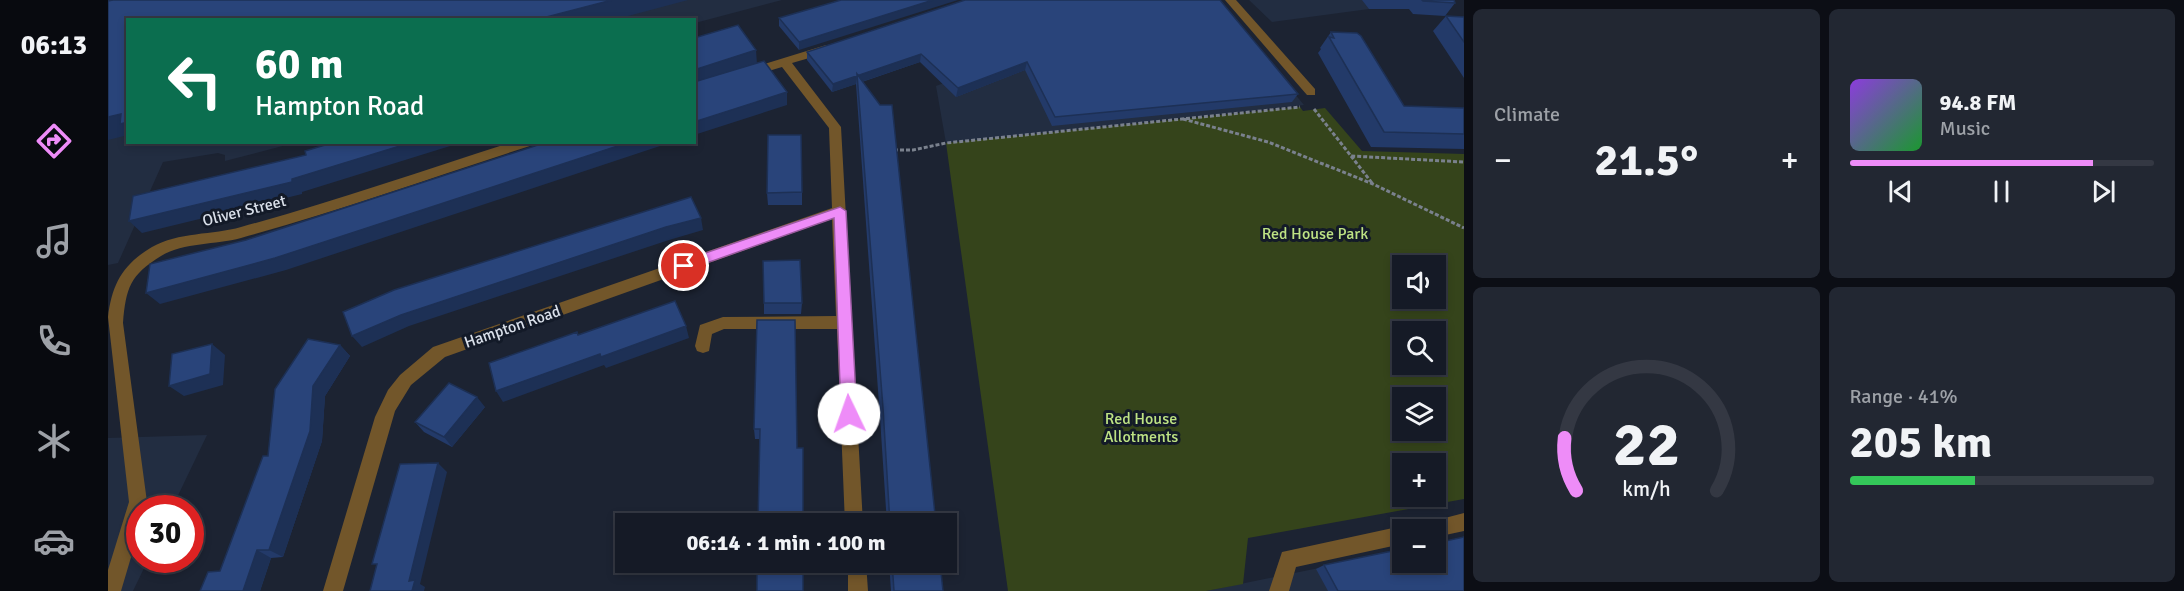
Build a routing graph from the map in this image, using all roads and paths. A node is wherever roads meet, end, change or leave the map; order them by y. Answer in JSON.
{"nodes":[{"id":1,"x":1230,"y":0,"type":"edge"},
{"id":2,"x":841,"y":44,"type":"edge"},
{"id":3,"x":785,"y":62,"type":"junction"},
{"id":4,"x":740,"y":76,"type":"edge"},
{"id":5,"x":1310,"y":97,"type":"junction"},
{"id":6,"x":1182,"y":119,"type":"junction"},
{"id":7,"x":522,"y":144,"type":"edge"},
{"id":8,"x":891,"y":150,"type":"edge"},
{"id":9,"x":1351,"y":156,"type":"junction"},
{"id":10,"x":1464,"y":162,"type":"edge"},
{"id":11,"x":1372,"y":184,"type":"junction"},
{"id":12,"x":840,"y":211,"type":"junction"},
{"id":13,"x":1464,"y":228,"type":"edge"},
{"id":14,"x":845,"y":322,"type":"junction"},
{"id":15,"x":703,"y":346,"type":"dead end"},
{"id":16,"x":854,"y":513,"type":"edge"},
{"id":17,"x":1464,"y":522,"type":"edge"},
{"id":18,"x":1446,"y":526,"type":"edge"},
{"id":19,"x":1392,"y":537,"type":"edge"},
{"id":20,"x":857,"y":573,"type":"edge"},
{"id":21,"x":111,"y":591,"type":"edge"},
{"id":22,"x":333,"y":591,"type":"edge"},
{"id":23,"x":858,"y":591,"type":"edge"},
{"id":24,"x":1279,"y":591,"type":"edge"}],
"edges":[{"from":1,"to":5,"type":"street"},
{"from":2,"to":3,"type":"street"},
{"from":3,"to":4,"type":"street"},
{"from":3,"to":12,"type":"street"},
{"from":5,"to":6,"type":"path"},
{"from":5,"to":9,"type":"path"},
{"from":6,"to":8,"type":"path"},
{"from":6,"to":11,"type":"path"},
{"from":7,"to":21,"type":"street","name":"Oliver Street"},
{"from":9,"to":10,"type":"path"},
{"from":9,"to":11,"type":"path"},
{"from":11,"to":13,"type":"path"},
{"from":12,"to":14,"type":"street"},
{"from":12,"to":22,"type":"street","name":"Hampton Road"},
{"from":14,"to":15,"type":"street"},
{"from":14,"to":16,"type":"street"},
{"from":17,"to":18,"type":"street"},
{"from":19,"to":24,"type":"street"},
{"from":20,"to":23,"type":"street"}]}
